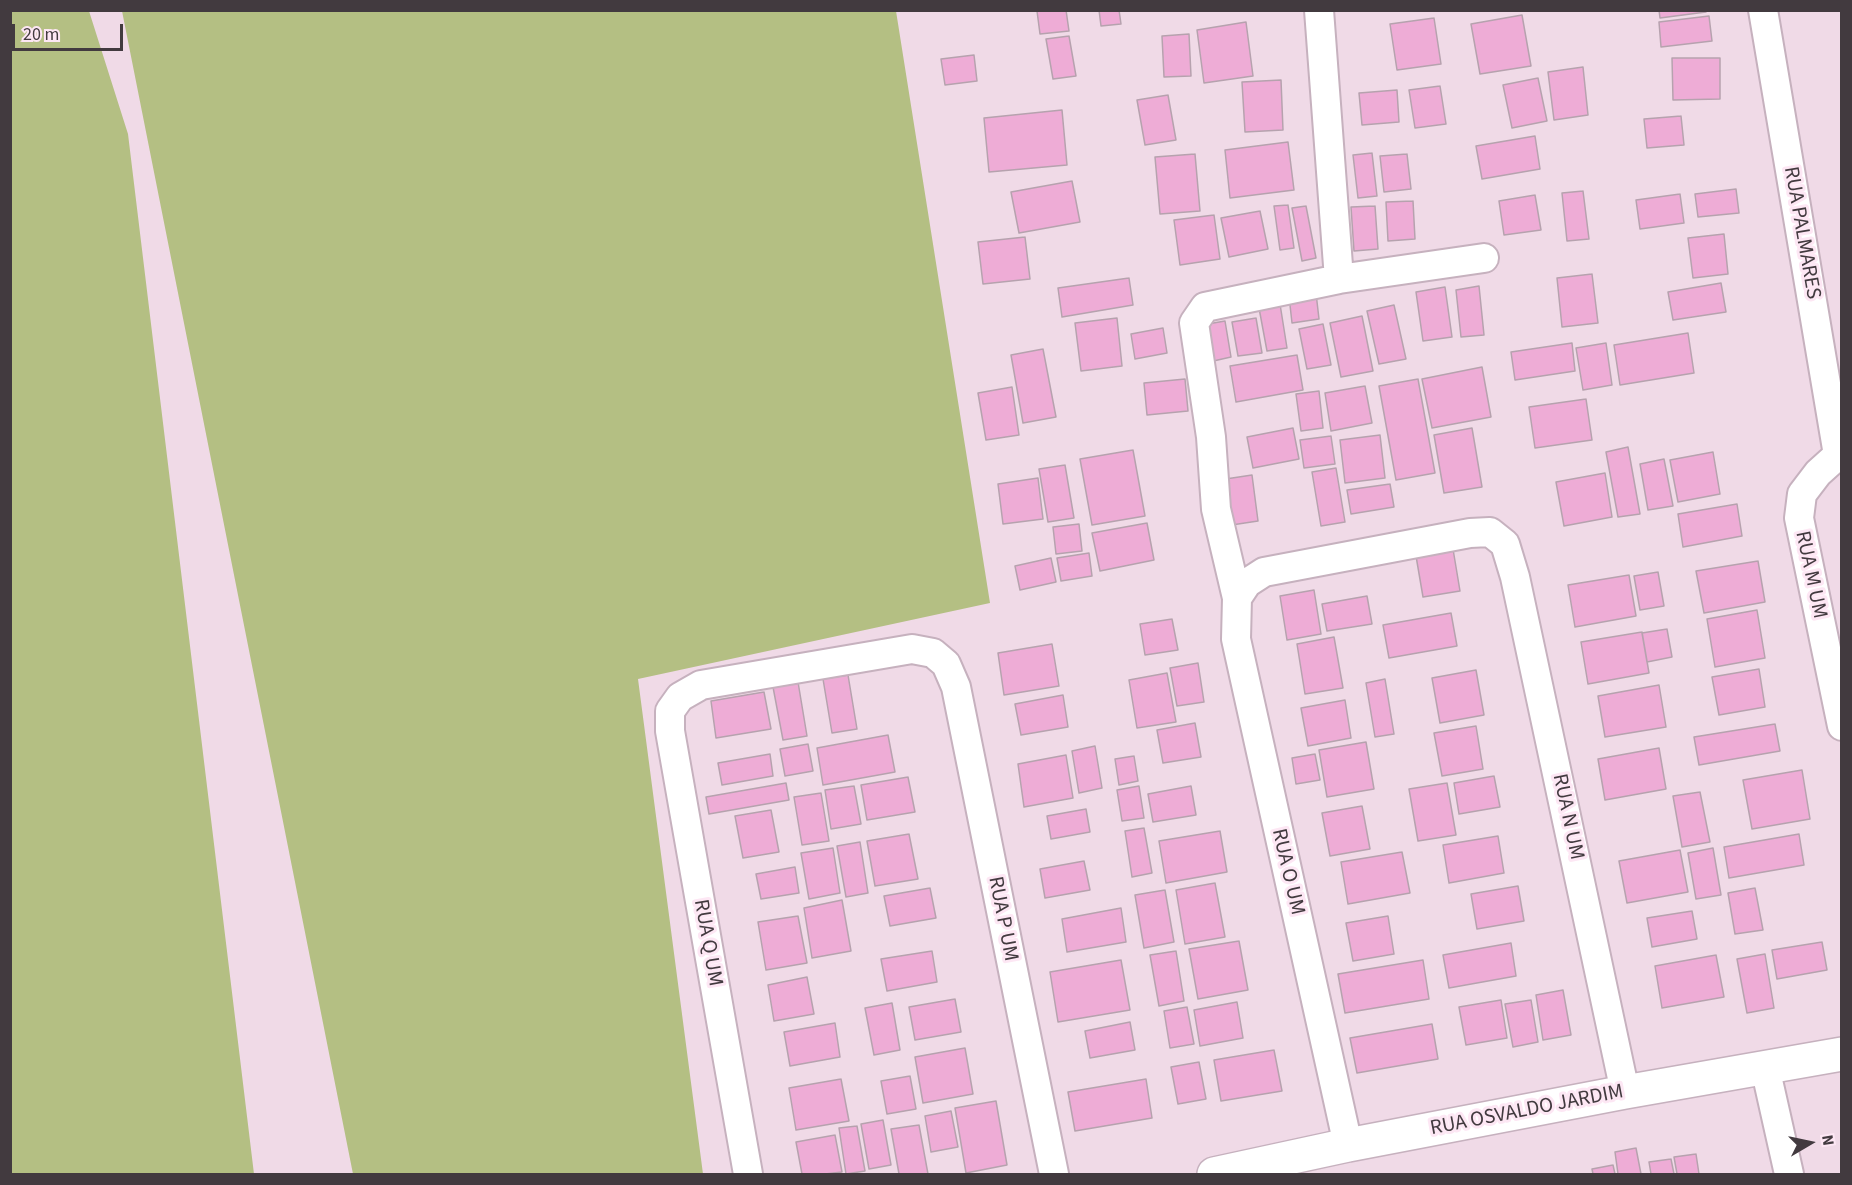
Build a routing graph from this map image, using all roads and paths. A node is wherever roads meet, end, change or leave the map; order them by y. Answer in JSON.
{"nodes":[{"id":1,"x":1319,"y":10,"type":"edge"},
{"id":2,"x":1763,"y":10,"type":"edge"},
{"id":3,"x":1484,"y":258,"type":"dead end"},
{"id":4,"x":1339,"y":279,"type":"junction"},
{"id":5,"x":1840,"y":455,"type":"edge"},
{"id":6,"x":1237,"y":598,"type":"junction"},
{"id":7,"x":670,"y":711,"type":"joint"},
{"id":8,"x":1842,"y":726,"type":"edge"},
{"id":9,"x":1842,"y":1054,"type":"edge"},
{"id":10,"x":1765,"y":1067,"type":"junction"},
{"id":11,"x":1626,"y":1092,"type":"junction"},
{"id":12,"x":1348,"y":1145,"type":"junction"},
{"id":13,"x":748,"y":1174,"type":"edge"},
{"id":14,"x":1054,"y":1174,"type":"edge"},
{"id":15,"x":1214,"y":1174,"type":"edge"},
{"id":16,"x":1789,"y":1174,"type":"edge"}],
"edges":[{"from":1,"to":4,"type":"street"},
{"from":2,"to":5,"type":"street","name":"RUA PALMARES"},
{"from":3,"to":4,"type":"street","name":"RUA O UM"},
{"from":4,"to":6,"type":"street","name":"RUA O UM"},
{"from":5,"to":8,"type":"street","name":"RUA M UM"},
{"from":6,"to":11,"type":"street","name":"RUA N UM"},
{"from":6,"to":12,"type":"street","name":"RUA O UM"},
{"from":7,"to":13,"type":"street","name":"RUA Q UM"},
{"from":7,"to":14,"type":"street","name":"RUA P UM"},
{"from":9,"to":10,"type":"street","name":"RUA OSVALDO JARDIM"},
{"from":10,"to":11,"type":"street","name":"RUA OSVALDO JARDIM"},
{"from":10,"to":16,"type":"street"},
{"from":11,"to":12,"type":"street","name":"RUA OSVALDO JARDIM"},
{"from":12,"to":15,"type":"street","name":"RUA OSVALDO JARDIM"}]}
